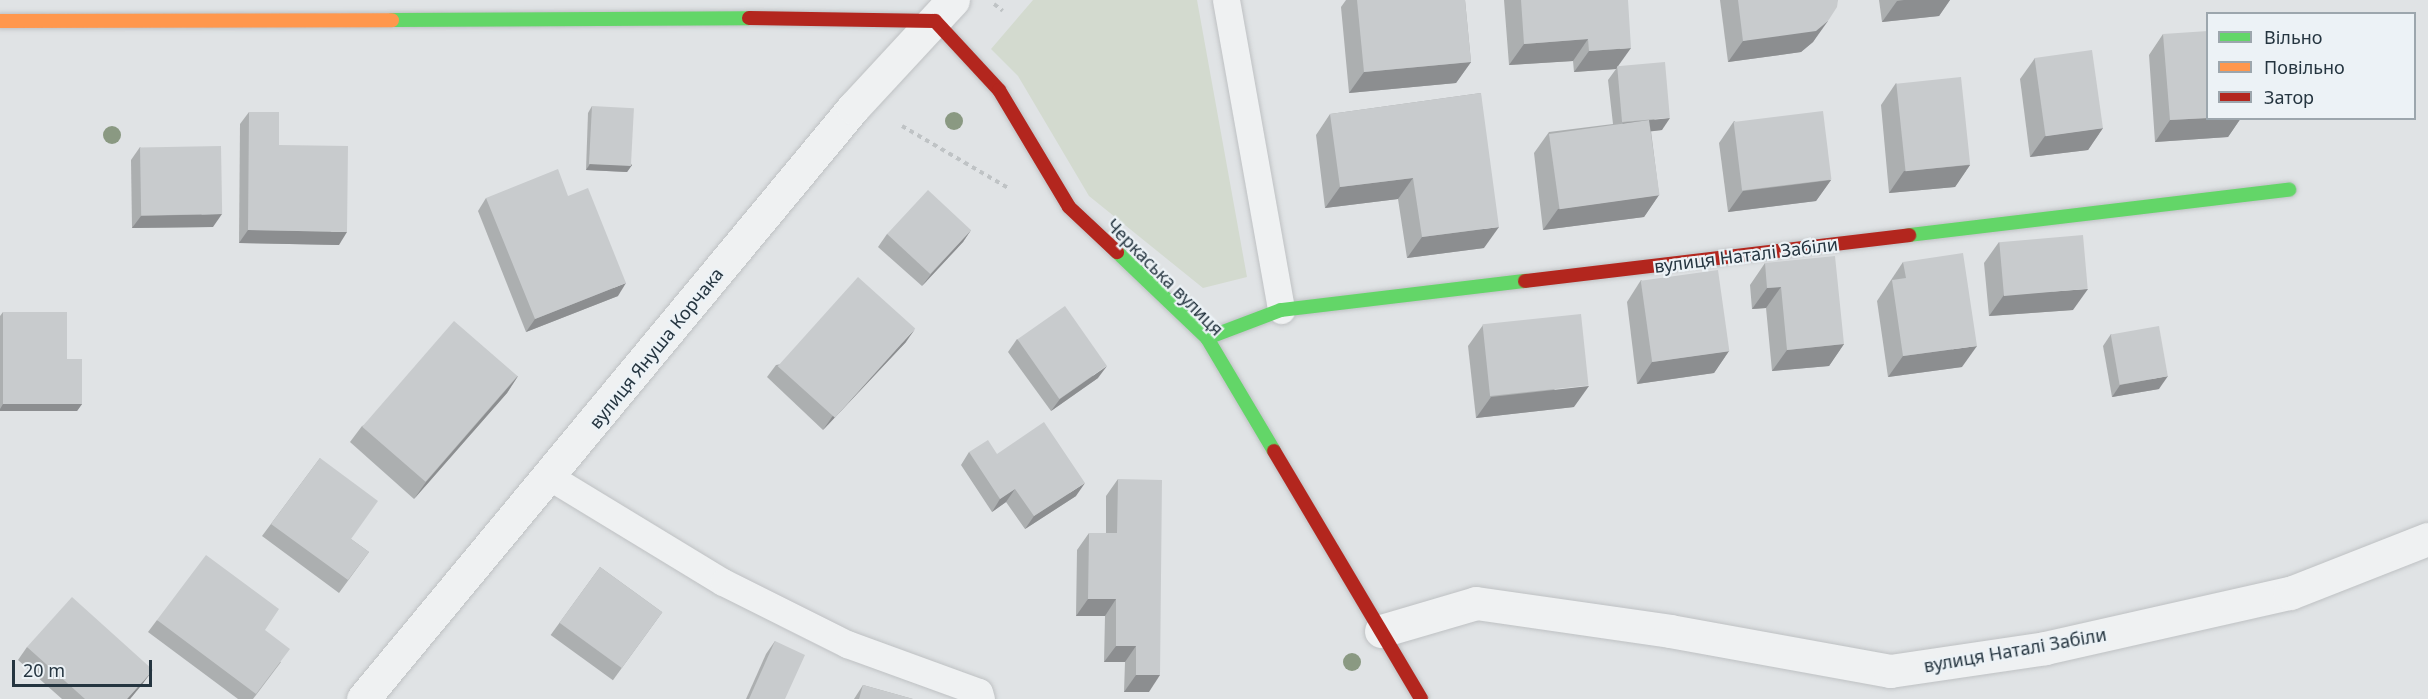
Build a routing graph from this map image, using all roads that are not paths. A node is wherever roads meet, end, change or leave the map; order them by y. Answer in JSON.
{"nodes":[{"id":1,"x":1226,"y":0,"type":"edge"},
{"id":2,"x":577,"y":10,"type":"edge"},
{"id":3,"x":735,"y":10,"type":"edge"},
{"id":4,"x":944,"y":11,"type":"edge"},
{"id":5,"x":0,"y":21,"type":"edge"},
{"id":6,"x":2289,"y":190,"type":"dead end"},
{"id":7,"x":1281,"y":310,"type":"junction"},
{"id":8,"x":1207,"y":338,"type":"junction"},
{"id":9,"x":550,"y":477,"type":"junction"},
{"id":10,"x":2428,"y":539,"type":"edge"},
{"id":11,"x":1381,"y":632,"type":"junction"},
{"id":12,"x":363,"y":699,"type":"edge"},
{"id":13,"x":981,"y":699,"type":"edge"},
{"id":14,"x":1421,"y":699,"type":"edge"}],
"edges":[{"from":1,"to":7,"type":"lane"},
{"from":2,"to":3,"type":"street"},
{"from":2,"to":5,"type":"street"},
{"from":3,"to":4,"type":"street"},
{"from":4,"to":8,"type":"street","name":"Черкаська вулиця"},
{"from":4,"to":9,"type":"street","name":"вулиця Януша Корчака"},
{"from":6,"to":7,"type":"street","name":"вулиця Наталі Забіли"},
{"from":7,"to":8,"type":"street","name":"вулиця Наталі Забіли"},
{"from":8,"to":11,"type":"street","name":"Черкаська вулиця"},
{"from":9,"to":12,"type":"street","name":"вулиця Януша Корчака"},
{"from":9,"to":13,"type":"lane"},
{"from":10,"to":11,"type":"street","name":"вулиця Наталі Забіли"},
{"from":11,"to":14,"type":"street","name":"Черкаська вулиця"}]}
